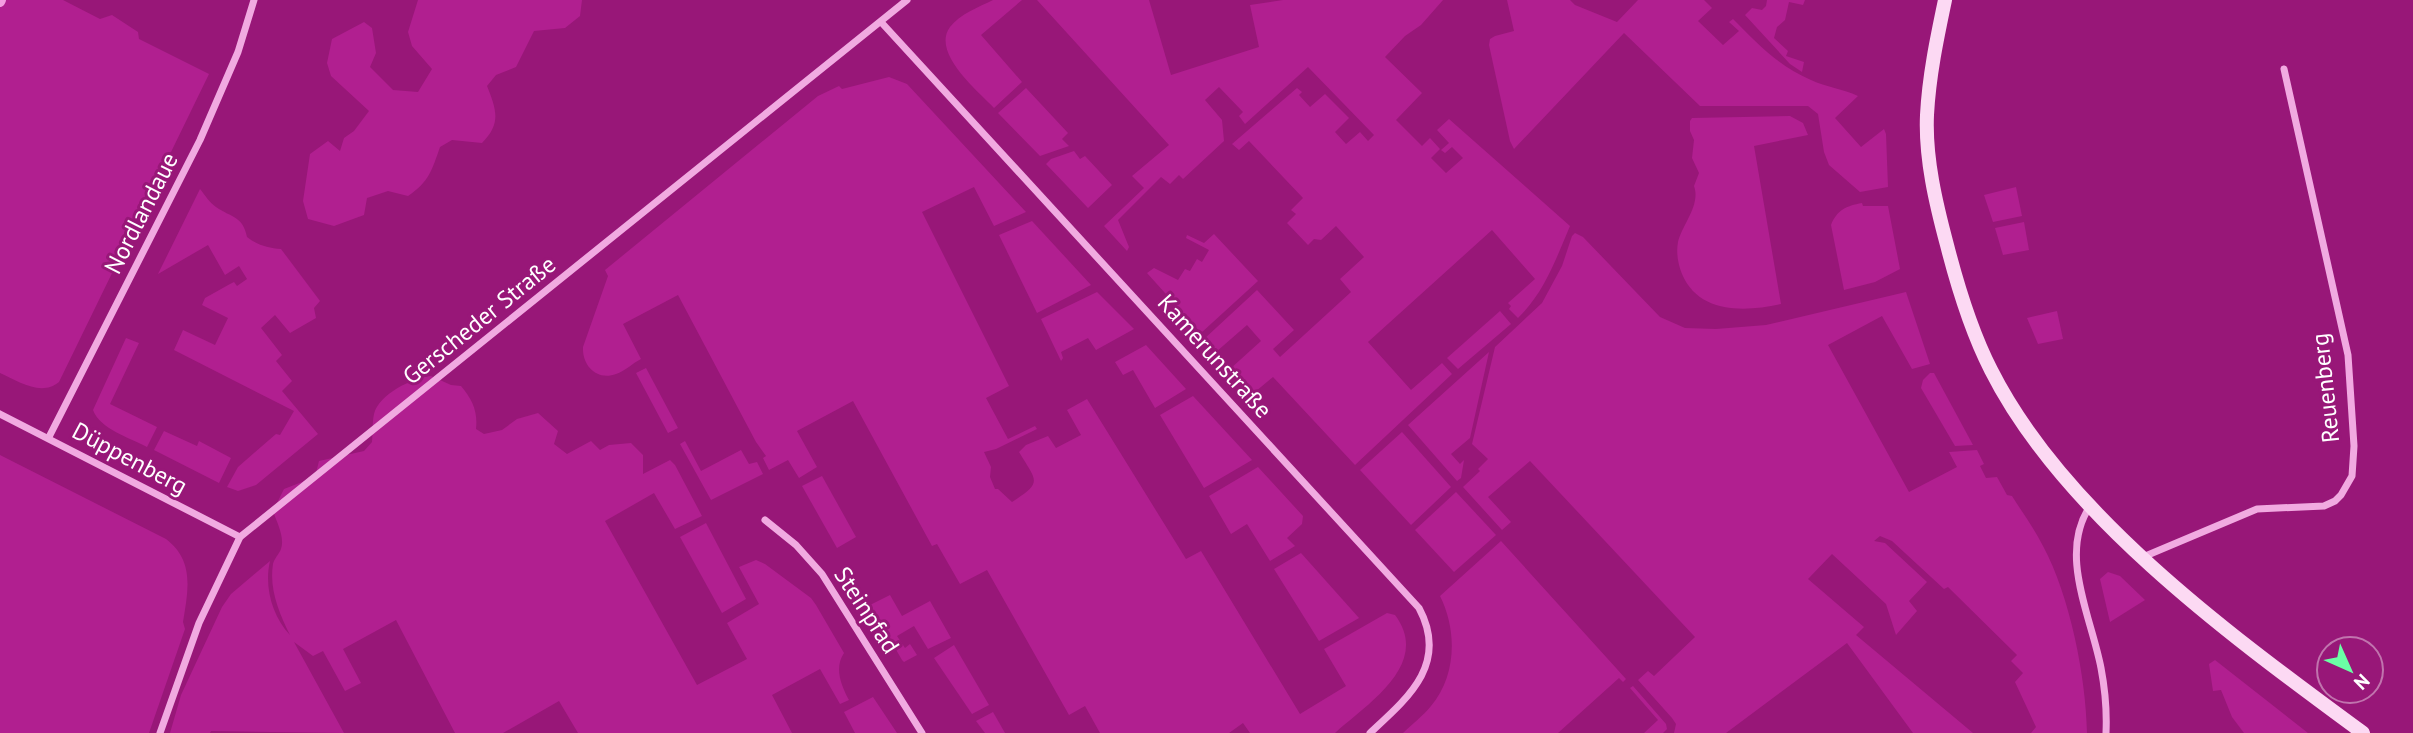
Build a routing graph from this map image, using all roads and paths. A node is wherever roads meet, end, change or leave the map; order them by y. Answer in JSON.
{"nodes":[{"id":1,"x":254,"y":0,"type":"edge"},
{"id":2,"x":906,"y":0,"type":"edge"},
{"id":3,"x":1945,"y":0,"type":"edge"},
{"id":4,"x":881,"y":22,"type":"junction"},
{"id":5,"x":2284,"y":69,"type":"dead end"},
{"id":6,"x":0,"y":414,"type":"edge"},
{"id":7,"x":49,"y":437,"type":"junction"},
{"id":8,"x":2091,"y":505,"type":"junction"},
{"id":9,"x":765,"y":520,"type":"dead end"},
{"id":10,"x":240,"y":537,"type":"junction"},
{"id":11,"x":2143,"y":557,"type":"junction"},
{"id":12,"x":159,"y":733,"type":"edge"},
{"id":13,"x":922,"y":733,"type":"edge"},
{"id":14,"x":1370,"y":733,"type":"edge"},
{"id":15,"x":2106,"y":733,"type":"edge"},
{"id":16,"x":2363,"y":733,"type":"edge"}],
"edges":[{"from":1,"to":7,"type":"street","name":"Nordlandaue"},
{"from":2,"to":4,"type":"street","name":"Gerscheder Straße"},
{"from":3,"to":8,"type":"main road"},
{"from":4,"to":10,"type":"street","name":"Gerscheder Straße"},
{"from":4,"to":14,"type":"street","name":"Kamerunstraße"},
{"from":5,"to":11,"type":"street","name":"Reuenberg"},
{"from":6,"to":7,"type":"street","name":"Düppenberg"},
{"from":7,"to":10,"type":"street","name":"Düppenberg"},
{"from":8,"to":11,"type":"main road"},
{"from":8,"to":15,"type":"street"},
{"from":9,"to":13,"type":"street","name":"Steinpfad"},
{"from":10,"to":12,"type":"street","name":"Gerscheder Straße"},
{"from":11,"to":16,"type":"main road"}]}
